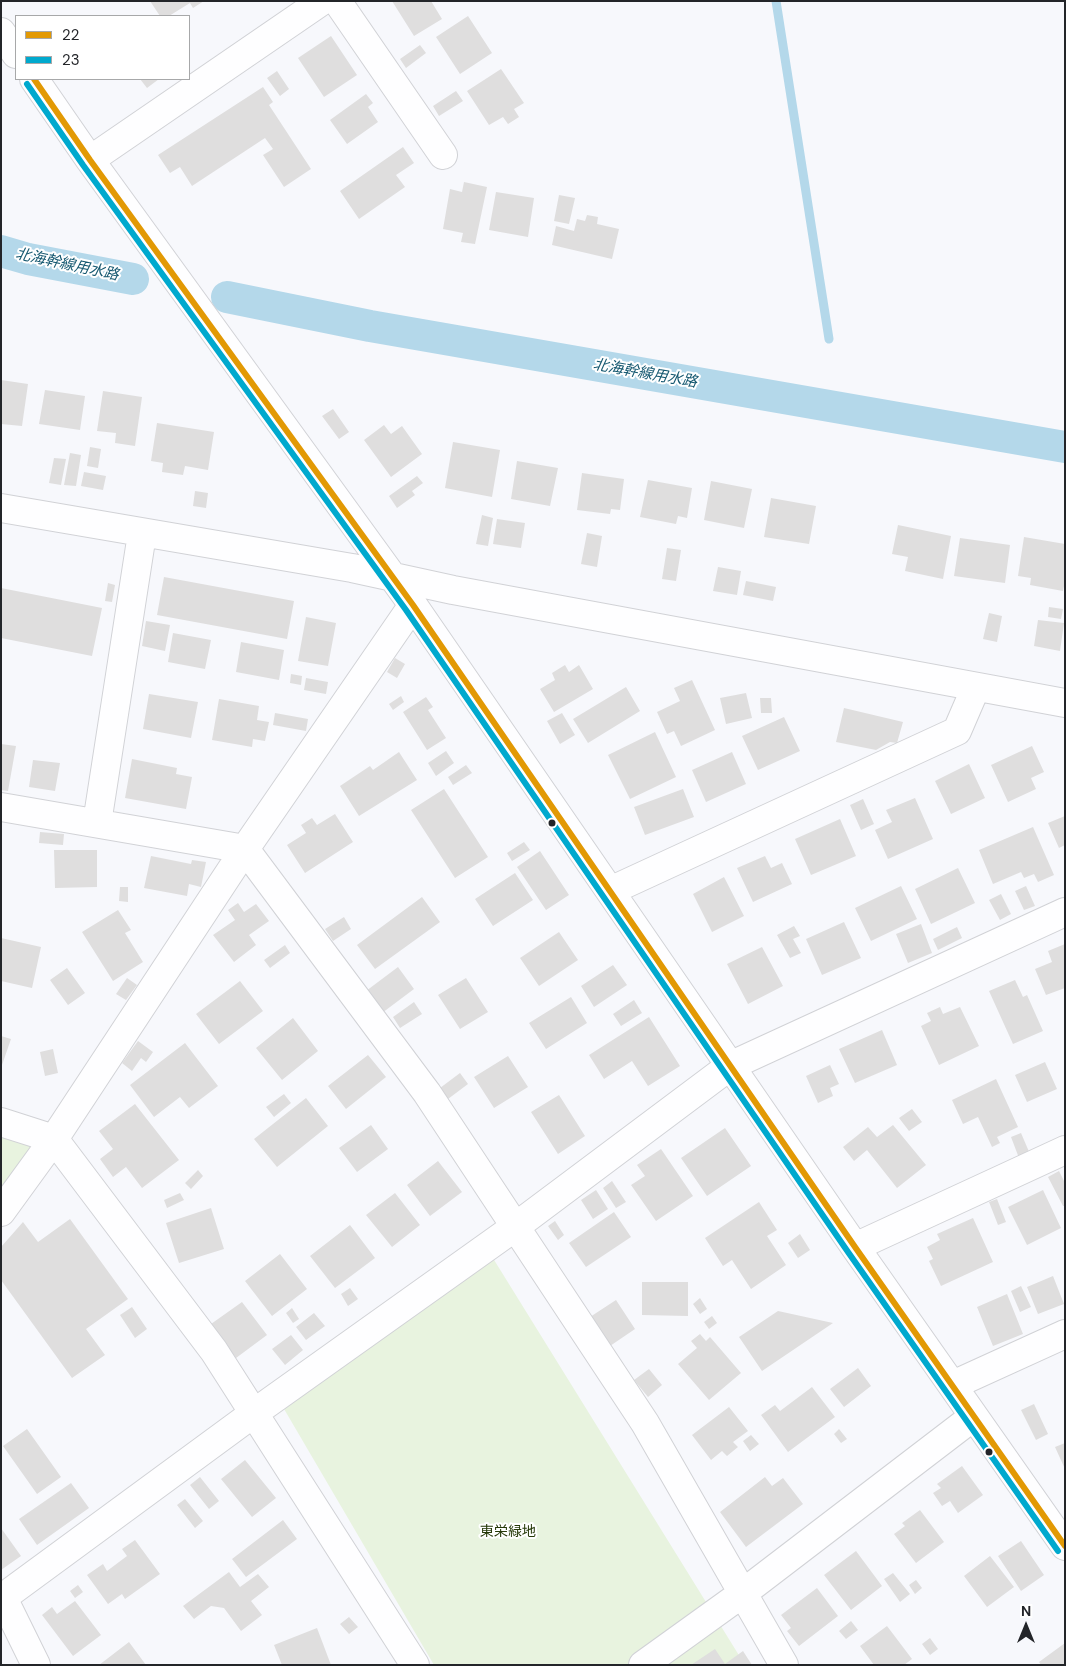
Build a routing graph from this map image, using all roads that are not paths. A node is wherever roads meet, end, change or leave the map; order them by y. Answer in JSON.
{"nodes":[{"id":1,"x":322,"y":1,"type":"edge"},
{"id":2,"x":337,"y":1,"type":"edge"},
{"id":3,"x":1,"y":32,"type":"edge"},
{"id":4,"x":15,"y":53,"type":"edge"},
{"id":5,"x":35,"y":80,"type":"edge"},
{"id":6,"x":443,"y":155,"type":"dead end"},
{"id":7,"x":90,"y":160,"type":"junction"},
{"id":8,"x":1,"y":508,"type":"edge"},
{"id":9,"x":142,"y":534,"type":"junction"},
{"id":10,"x":392,"y":576,"type":"junction"},
{"id":11,"x":413,"y":605,"type":"junction"},
{"id":12,"x":976,"y":687,"type":"junction"},
{"id":13,"x":1065,"y":704,"type":"edge"},
{"id":14,"x":1,"y":807,"type":"edge"},
{"id":15,"x":98,"y":823,"type":"junction"},
{"id":16,"x":245,"y":849,"type":"junction"},
{"id":17,"x":610,"y":891,"type":"junction"},
{"id":18,"x":1065,"y":912,"type":"edge"},
{"id":19,"x":730,"y":1066,"type":"junction"},
{"id":20,"x":1,"y":1122,"type":"edge"},
{"id":21,"x":54,"y":1139,"type":"junction"},
{"id":22,"x":1065,"y":1150,"type":"edge"},
{"id":23,"x":1,"y":1212,"type":"edge"},
{"id":24,"x":515,"y":1227,"type":"junction"},
{"id":25,"x":855,"y":1247,"type":"junction"},
{"id":26,"x":1065,"y":1334,"type":"edge"},
{"id":27,"x":952,"y":1385,"type":"junction"},
{"id":28,"x":254,"y":1413,"type":"junction"},
{"id":29,"x":973,"y":1418,"type":"junction"},
{"id":30,"x":1060,"y":1531,"type":"edge"},
{"id":31,"x":743,"y":1593,"type":"junction"},
{"id":32,"x":2,"y":1599,"type":"edge"},
{"id":33,"x":36,"y":1665,"type":"edge"},
{"id":34,"x":415,"y":1665,"type":"edge"},
{"id":35,"x":643,"y":1665,"type":"edge"},
{"id":36,"x":784,"y":1665,"type":"edge"}],
"edges":[{"from":1,"to":7,"type":"street"},
{"from":2,"to":6,"type":"street"},
{"from":3,"to":4,"type":"street"},
{"from":5,"to":7,"type":"street"},
{"from":7,"to":10,"type":"street"},
{"from":8,"to":9,"type":"street"},
{"from":9,"to":10,"type":"street"},
{"from":9,"to":15,"type":"street"},
{"from":10,"to":11,"type":"street"},
{"from":10,"to":12,"type":"street"},
{"from":11,"to":16,"type":"street"},
{"from":11,"to":17,"type":"street"},
{"from":12,"to":13,"type":"street"},
{"from":12,"to":17,"type":"street"},
{"from":14,"to":15,"type":"street"},
{"from":15,"to":16,"type":"street"},
{"from":16,"to":21,"type":"street"},
{"from":16,"to":24,"type":"street"},
{"from":17,"to":19,"type":"street"},
{"from":18,"to":19,"type":"street"},
{"from":19,"to":24,"type":"street"},
{"from":19,"to":25,"type":"street"},
{"from":20,"to":21,"type":"street"},
{"from":21,"to":23,"type":"street"},
{"from":21,"to":28,"type":"street"},
{"from":22,"to":25,"type":"street"},
{"from":24,"to":28,"type":"street"},
{"from":24,"to":31,"type":"street"},
{"from":25,"to":27,"type":"street"},
{"from":26,"to":27,"type":"street"},
{"from":27,"to":29,"type":"street"},
{"from":28,"to":32,"type":"street"},
{"from":28,"to":34,"type":"street"},
{"from":29,"to":30,"type":"street"},
{"from":29,"to":31,"type":"street"},
{"from":31,"to":35,"type":"street"},
{"from":31,"to":36,"type":"street"},
{"from":32,"to":33,"type":"street"}]}
